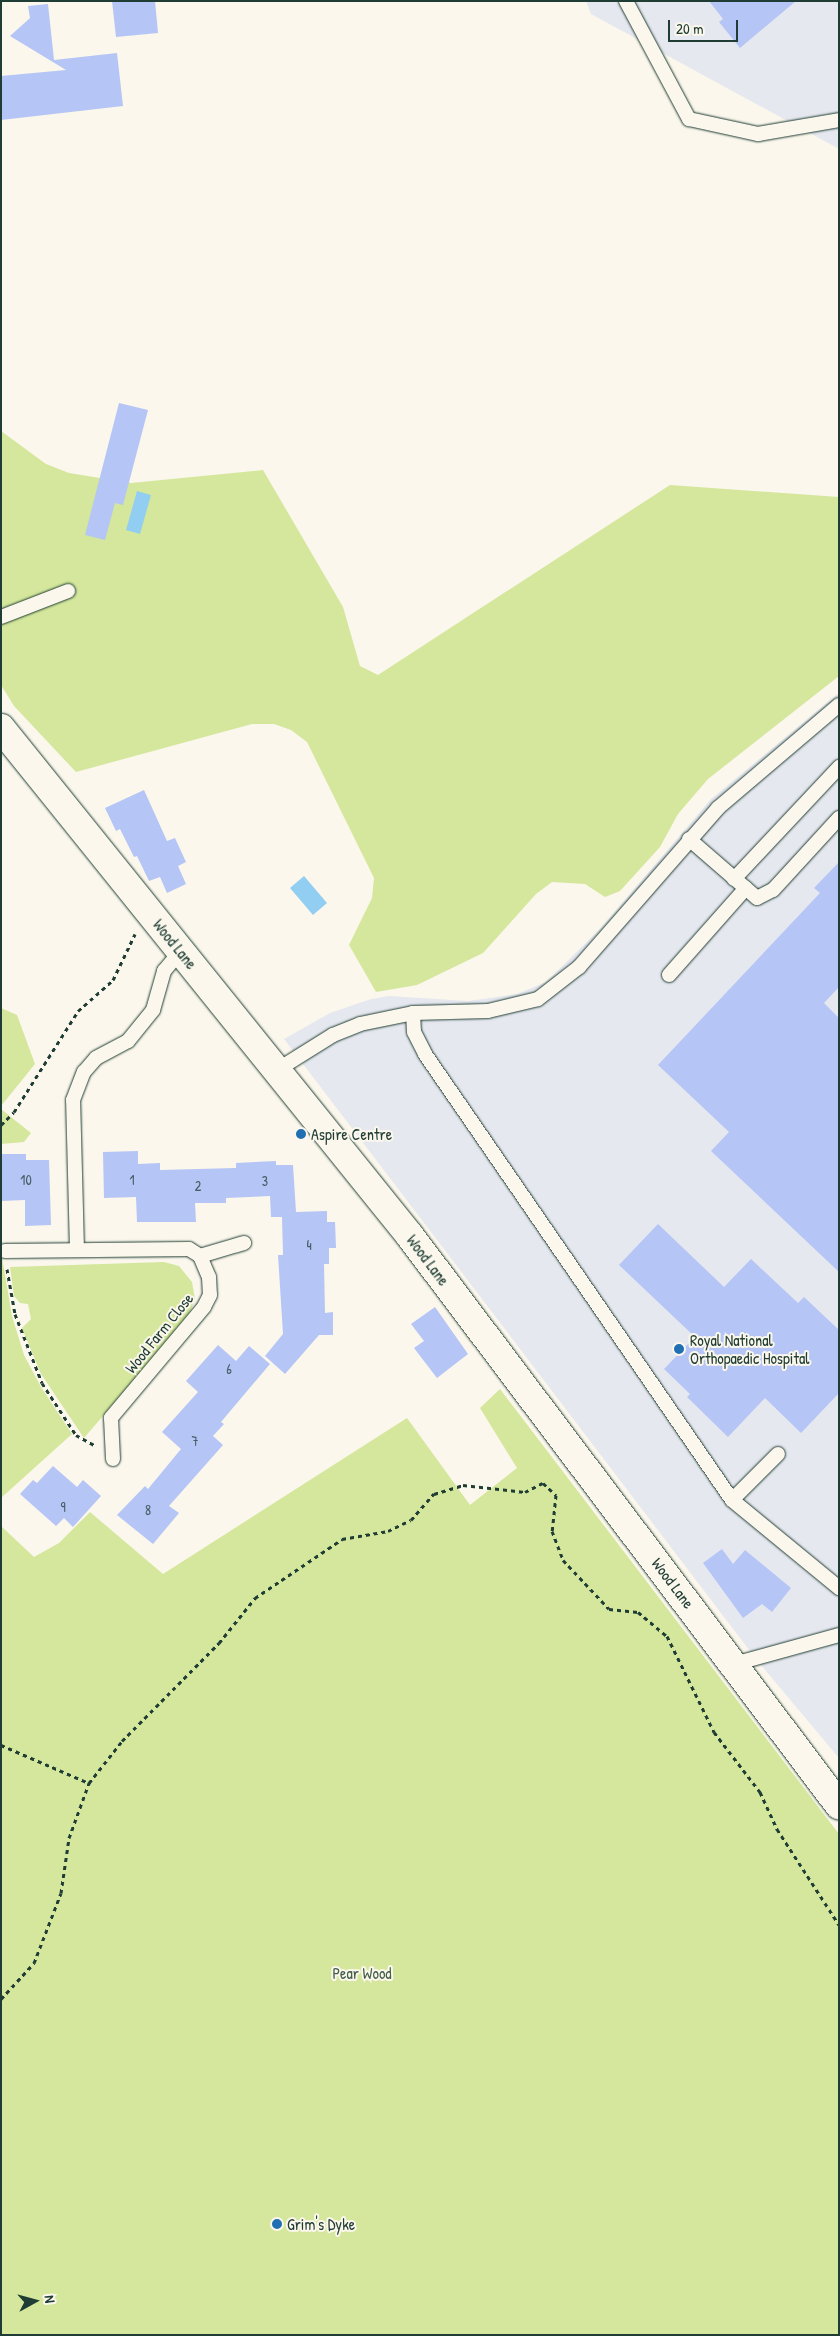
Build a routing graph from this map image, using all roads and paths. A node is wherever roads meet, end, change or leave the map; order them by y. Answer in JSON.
{"nodes":[{"id":1,"x":626,"y":1,"type":"edge"},
{"id":2,"x":839,"y":120,"type":"edge"},
{"id":3,"x":68,"y":591,"type":"dead end"},
{"id":4,"x":1,"y":617,"type":"edge"},
{"id":5,"x":839,"y":706,"type":"edge"},
{"id":6,"x":1,"y":728,"type":"edge"},
{"id":7,"x":839,"y":767,"type":"edge"},
{"id":8,"x":839,"y":818,"type":"edge"},
{"id":9,"x":689,"y":838,"type":"junction"},
{"id":10,"x":734,"y":879,"type":"junction"},
{"id":11,"x":746,"y":888,"type":"junction"},
{"id":12,"x":150,"y":914,"type":"junction"},
{"id":13,"x":181,"y":951,"type":"junction"},
{"id":14,"x":669,"y":974,"type":"dead end"},
{"id":15,"x":413,"y":1013,"type":"junction"},
{"id":16,"x":277,"y":1070,"type":"junction"},
{"id":17,"x":1,"y":1125,"type":"edge"},
{"id":18,"x":244,"y":1243,"type":"dead end"},
{"id":19,"x":5,"y":1250,"type":"joint"},
{"id":20,"x":77,"y":1250,"type":"junction"},
{"id":21,"x":200,"y":1256,"type":"junction"},
{"id":22,"x":112,"y":1452,"type":"joint"},
{"id":23,"x":778,"y":1454,"type":"dead end"},
{"id":24,"x":732,"y":1500,"type":"junction"},
{"id":25,"x":839,"y":1588,"type":"edge"},
{"id":26,"x":839,"y":1635,"type":"edge"},
{"id":27,"x":734,"y":1664,"type":"junction"},
{"id":28,"x":1,"y":1745,"type":"edge"},
{"id":29,"x":89,"y":1783,"type":"junction"},
{"id":30,"x":839,"y":1805,"type":"edge"},
{"id":31,"x":839,"y":1925,"type":"edge"},
{"id":32,"x":1,"y":1998,"type":"edge"}],
"edges":[{"from":1,"to":2,"type":"lane"},
{"from":3,"to":4,"type":"lane"},
{"from":5,"to":9,"type":"lane"},
{"from":6,"to":12,"type":"street","name":"Wood Lane"},
{"from":7,"to":10,"type":"lane"},
{"from":8,"to":11,"type":"lane"},
{"from":9,"to":10,"type":"lane"},
{"from":9,"to":15,"type":"lane"},
{"from":10,"to":11,"type":"lane"},
{"from":11,"to":14,"type":"lane"},
{"from":12,"to":13,"type":"street","name":"Wood Lane"},
{"from":12,"to":17,"type":"path"},
{"from":13,"to":16,"type":"street","name":"Wood Lane"},
{"from":13,"to":20,"type":"lane"},
{"from":15,"to":16,"type":"lane"},
{"from":15,"to":24,"type":"lane"},
{"from":16,"to":27,"type":"street","name":"Wood Lane"},
{"from":18,"to":21,"type":"lane"},
{"from":19,"to":20,"type":"lane"},
{"from":19,"to":22,"type":"path"},
{"from":20,"to":21,"type":"lane"},
{"from":21,"to":22,"type":"lane","name":"Wood Farm Close"},
{"from":23,"to":24,"type":"lane"},
{"from":24,"to":25,"type":"lane"},
{"from":26,"to":27,"type":"lane"},
{"from":27,"to":30,"type":"street","name":"Wood Lane"},
{"from":28,"to":29,"type":"path"},
{"from":29,"to":31,"type":"path"},
{"from":29,"to":32,"type":"path"}]}
